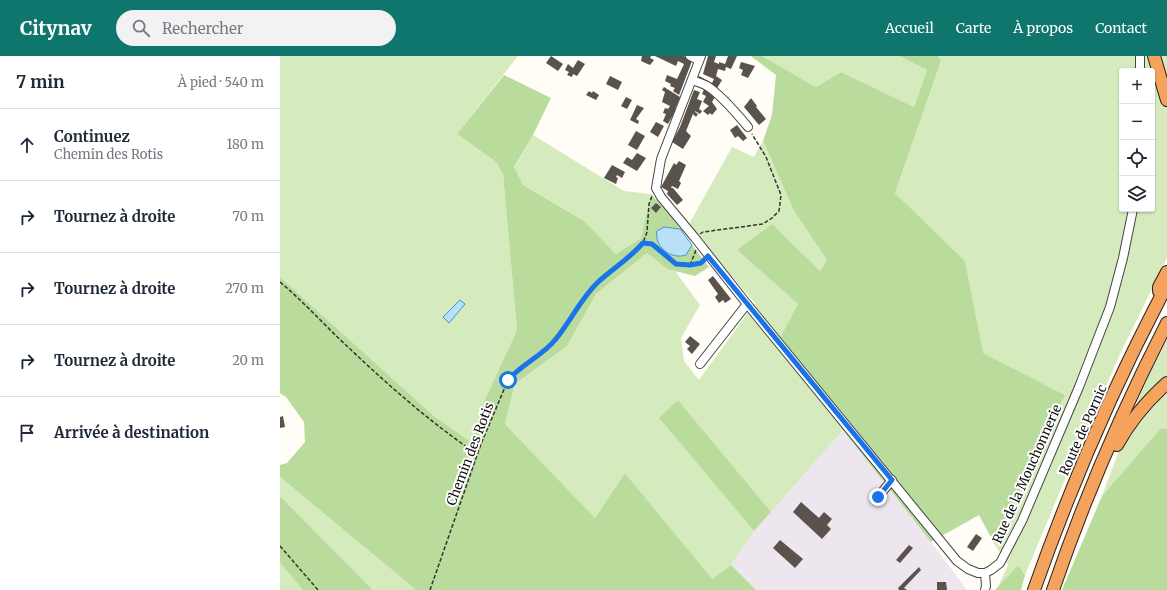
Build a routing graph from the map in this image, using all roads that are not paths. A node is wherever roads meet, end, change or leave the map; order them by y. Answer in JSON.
{"nodes":[{"id":1,"x":690,"y":56,"type":"edge"},
{"id":2,"x":1140,"y":56,"type":"edge"},
{"id":3,"x":1154,"y":56,"type":"edge"},
{"id":4,"x":700,"y":58,"type":"edge"},
{"id":5,"x":1140,"y":68,"type":"edge"},
{"id":6,"x":692,"y":80,"type":"junction"},
{"id":7,"x":1167,"y":100,"type":"edge"},
{"id":8,"x":748,"y":127,"type":"road end"},
{"id":9,"x":1131,"y":212,"type":"edge"},
{"id":10,"x":1167,"y":272,"type":"edge"},
{"id":11,"x":1167,"y":285,"type":"edge"},
{"id":12,"x":747,"y":304,"type":"junction"},
{"id":13,"x":1157,"y":304,"type":"junction"},
{"id":14,"x":1167,"y":323,"type":"edge"},
{"id":15,"x":700,"y":364,"type":"dead end"},
{"id":16,"x":1167,"y":383,"type":"edge"},
{"id":17,"x":1102,"y":462,"type":"junction"},
{"id":18,"x":892,"y":480,"type":"junction"},
{"id":19,"x":878,"y":497,"type":"dead end"},
{"id":20,"x":985,"y":574,"type":"junction"},
{"id":21,"x":985,"y":590,"type":"edge"},
{"id":22,"x":1034,"y":590,"type":"edge"},
{"id":23,"x":1052,"y":590,"type":"edge"}],
"edges":[{"from":1,"to":4,"type":"street"},
{"from":2,"to":5,"type":"street"},
{"from":3,"to":7,"type":"highway"},
{"from":4,"to":6,"type":"street"},
{"from":6,"to":8,"type":"street"},
{"from":6,"to":12,"type":"street"},
{"from":9,"to":20,"type":"street","name":"Rue de la Mouchonnerie"},
{"from":10,"to":13,"type":"highway"},
{"from":11,"to":13,"type":"highway","name":"Route de Pornic"},
{"from":12,"to":15,"type":"street"},
{"from":12,"to":18,"type":"street"},
{"from":13,"to":22,"type":"highway","name":"Route de Pornic"},
{"from":14,"to":17,"type":"highway"},
{"from":16,"to":17,"type":"highway"},
{"from":17,"to":23,"type":"highway"},
{"from":18,"to":19,"type":"street"},
{"from":18,"to":20,"type":"street"},
{"from":20,"to":21,"type":"street"}]}
